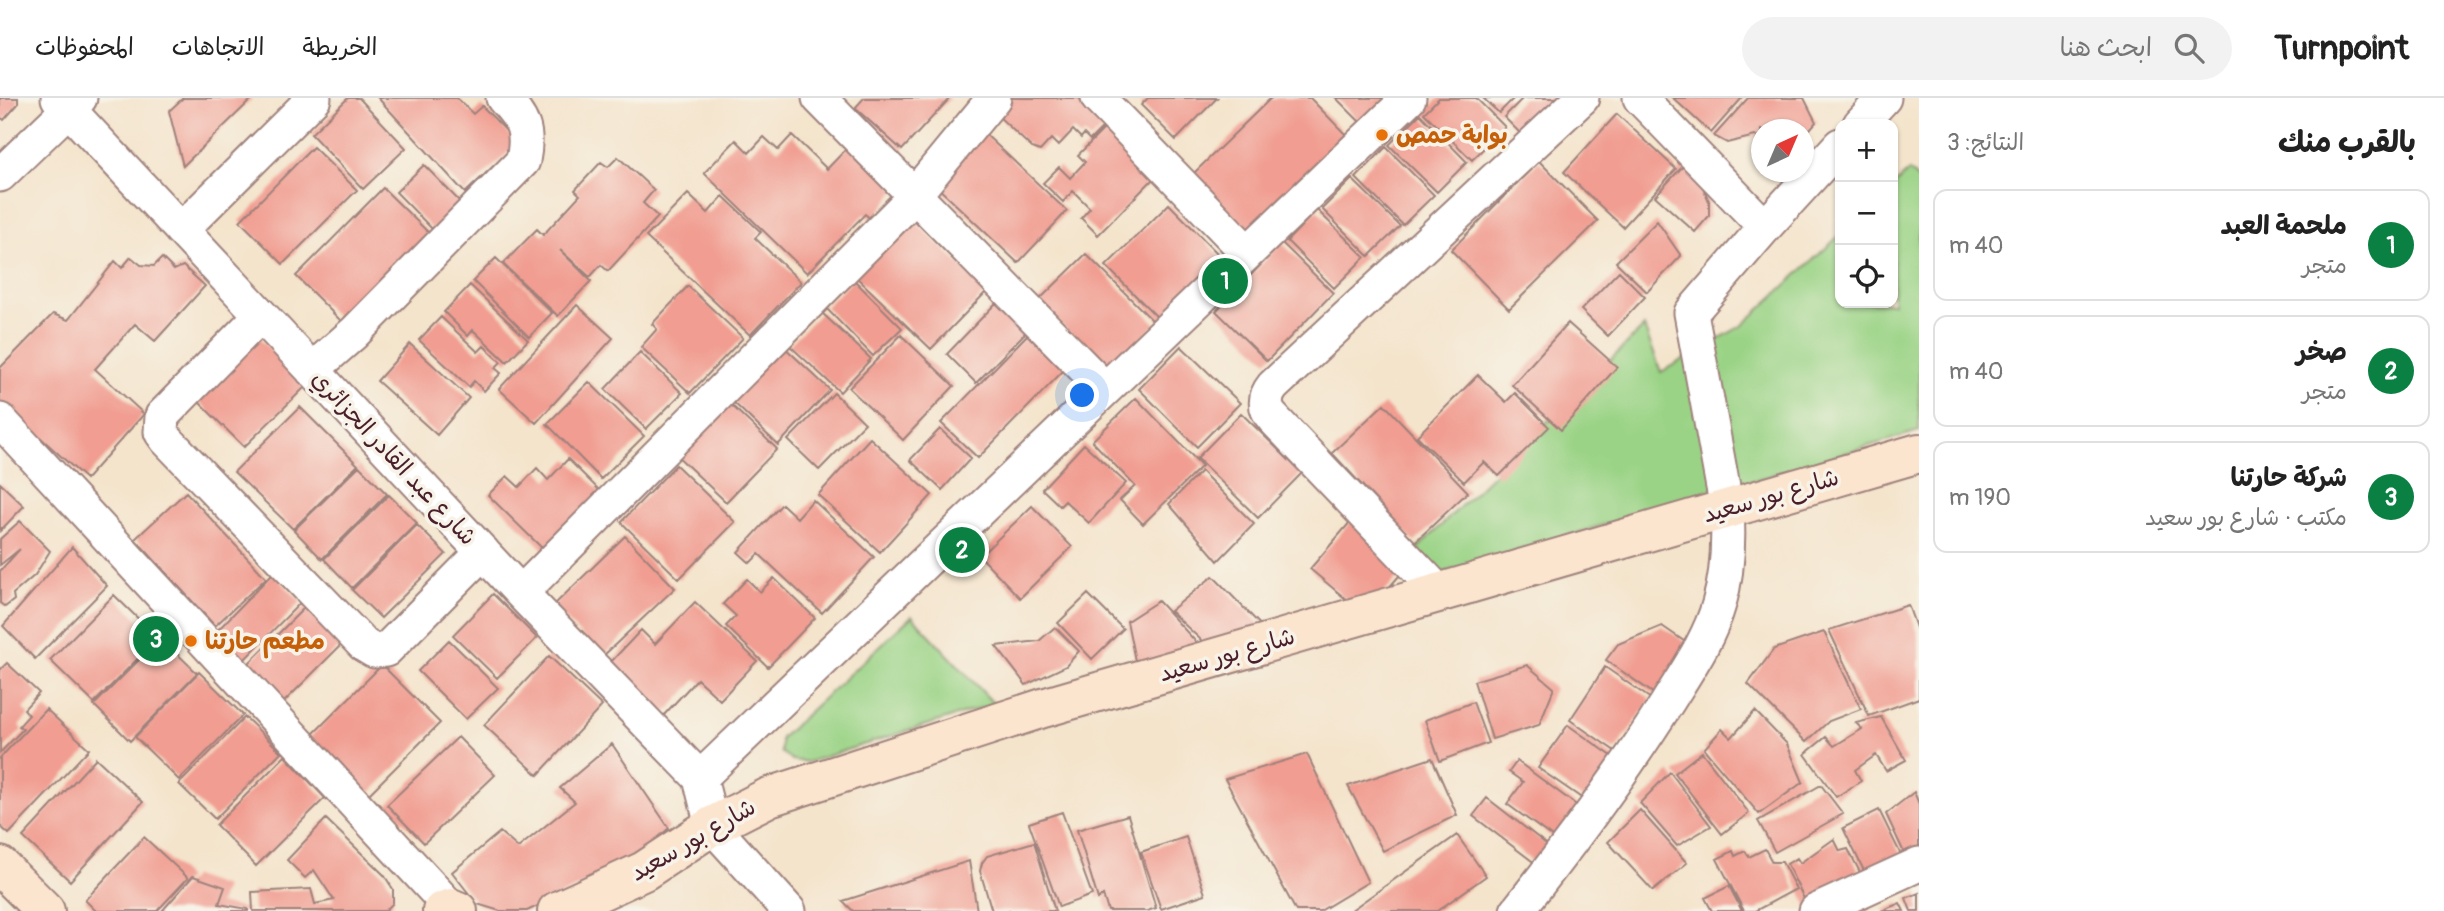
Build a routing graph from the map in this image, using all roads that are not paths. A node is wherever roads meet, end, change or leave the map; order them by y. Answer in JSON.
{"nodes":[{"id":1,"x":314,"y":98,"type":"edge"},
{"id":2,"x":503,"y":98,"type":"edge"},
{"id":3,"x":819,"y":98,"type":"edge"},
{"id":4,"x":994,"y":98,"type":"edge"},
{"id":5,"x":1098,"y":98,"type":"edge"},
{"id":6,"x":1409,"y":98,"type":"edge"},
{"id":7,"x":1583,"y":98,"type":"edge"},
{"id":8,"x":1640,"y":98,"type":"edge"},
{"id":9,"x":1884,"y":98,"type":"edge"},
{"id":10,"x":69,"y":102,"type":"edge"},
{"id":11,"x":1865,"y":119,"type":"edge"},
{"id":12,"x":1835,"y":150,"type":"edge"},
{"id":13,"x":0,"y":175,"type":"edge"},
{"id":14,"x":915,"y":195,"type":"junction"},
{"id":15,"x":1765,"y":227,"type":"junction"},
{"id":16,"x":181,"y":230,"type":"junction"},
{"id":17,"x":1247,"y":252,"type":"junction"},
{"id":18,"x":261,"y":315,"type":"junction"},
{"id":19,"x":312,"y":370,"type":"junction"},
{"id":20,"x":1105,"y":388,"type":"junction"},
{"id":21,"x":0,"y":420,"type":"edge"},
{"id":22,"x":1919,"y":453,"type":"edge"},
{"id":23,"x":1727,"y":509,"type":"junction"},
{"id":24,"x":483,"y":552,"type":"junction"},
{"id":25,"x":521,"y":593,"type":"junction"},
{"id":26,"x":1440,"y":593,"type":"junction"},
{"id":27,"x":700,"y":778,"type":"junction"},
{"id":28,"x":712,"y":827,"type":"junction"},
{"id":29,"x":1919,"y":864,"type":"edge"},
{"id":30,"x":0,"y":866,"type":"edge"},
{"id":31,"x":450,"y":910,"type":"edge"},
{"id":32,"x":46,"y":911,"type":"edge"},
{"id":33,"x":557,"y":911,"type":"edge"},
{"id":34,"x":789,"y":911,"type":"edge"},
{"id":35,"x":1517,"y":911,"type":"edge"},
{"id":36,"x":1816,"y":911,"type":"edge"}],
"edges":[{"from":1,"to":16,"type":"street"},
{"from":2,"to":19,"type":"street"},
{"from":3,"to":14,"type":"street"},
{"from":4,"to":14,"type":"street"},
{"from":5,"to":17,"type":"street"},
{"from":6,"to":17,"type":"street"},
{"from":7,"to":26,"type":"street"},
{"from":8,"to":15,"type":"street"},
{"from":9,"to":11,"type":"street"},
{"from":10,"to":13,"type":"street"},
{"from":10,"to":16,"type":"street","name":"شارع عبد القادر الجزائري"},
{"from":12,"to":15,"type":"street"},
{"from":14,"to":20,"type":"street"},
{"from":14,"to":25,"type":"street"},
{"from":15,"to":23,"type":"street"},
{"from":16,"to":18,"type":"street","name":"شارع عبد القادر الجزائري"},
{"from":17,"to":20,"type":"street"},
{"from":18,"to":19,"type":"street","name":"شارع عبد القادر الجزائري"},
{"from":18,"to":24,"type":"street"},
{"from":19,"to":24,"type":"street","name":"شارع عبد القادر الجزائري"},
{"from":20,"to":27,"type":"street"},
{"from":21,"to":31,"type":"street"},
{"from":22,"to":23,"type":"main road","name":"شارع بور سعيد"},
{"from":23,"to":26,"type":"main road","name":"شارع بور سعيد"},
{"from":23,"to":35,"type":"street"},
{"from":24,"to":25,"type":"street","name":"شارع عبد القادر الجزائري"},
{"from":25,"to":27,"type":"street","name":"شارع عبد القادر الجزائري"},
{"from":26,"to":28,"type":"main road","name":"شارع بور سعيد"},
{"from":27,"to":28,"type":"street"},
{"from":28,"to":33,"type":"main road","name":"شارع بور سعيد"},
{"from":28,"to":34,"type":"street"},
{"from":29,"to":36,"type":"street"},
{"from":30,"to":32,"type":"main road"}]}
